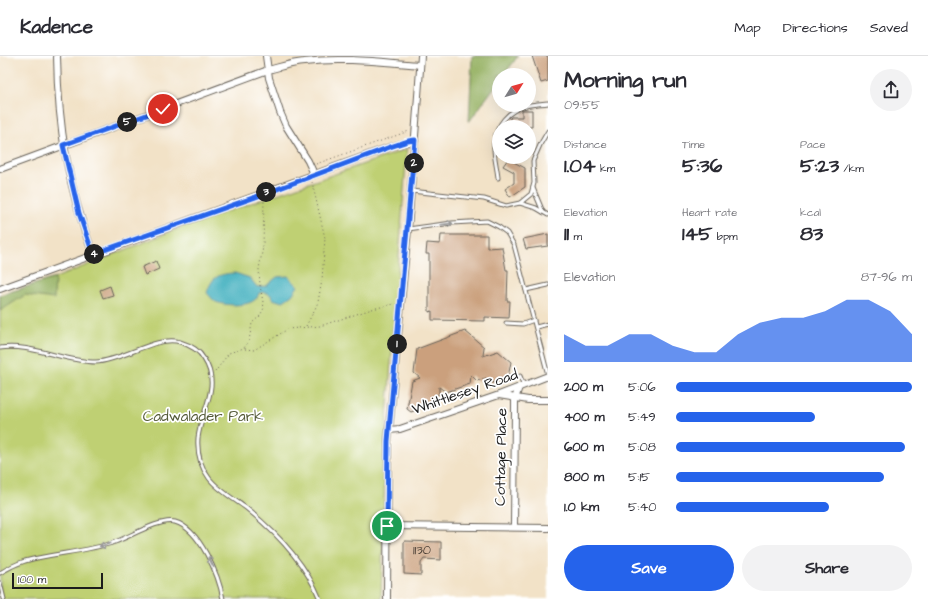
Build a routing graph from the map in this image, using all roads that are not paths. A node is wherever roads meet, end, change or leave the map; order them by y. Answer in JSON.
{"nodes":[{"id":1,"x":57,"y":56,"type":"edge"},
{"id":2,"x":266,"y":56,"type":"edge"},
{"id":3,"x":420,"y":56,"type":"edge"},
{"id":4,"x":420,"y":65,"type":"junction"},
{"id":5,"x":268,"y":70,"type":"junction"},
{"id":6,"x":548,"y":103,"type":"edge"},
{"id":7,"x":548,"y":131,"type":"edge"},
{"id":8,"x":415,"y":140,"type":"junction"},
{"id":9,"x":63,"y":145,"type":"junction"},
{"id":10,"x":0,"y":169,"type":"edge"},
{"id":11,"x":312,"y":175,"type":"junction"},
{"id":12,"x":498,"y":178,"type":"dead end"},
{"id":13,"x":533,"y":188,"type":"junction"},
{"id":14,"x":411,"y":191,"type":"junction"},
{"id":15,"x":520,"y":203,"type":"junction"},
{"id":16,"x":543,"y":212,"type":"junction"},
{"id":17,"x":548,"y":215,"type":"edge"},
{"id":18,"x":408,"y":230,"type":"junction"},
{"id":19,"x":93,"y":254,"type":"junction"},
{"id":20,"x":548,"y":285,"type":"edge"},
{"id":21,"x":0,"y":289,"type":"edge"},
{"id":22,"x":526,"y":290,"type":"junction"},
{"id":23,"x":534,"y":320,"type":"junction"},
{"id":24,"x":506,"y":323,"type":"dead end"},
{"id":25,"x":548,"y":324,"type":"edge"},
{"id":26,"x":536,"y":327,"type":"junction"},
{"id":27,"x":0,"y":348,"type":"edge"},
{"id":28,"x":520,"y":376,"type":"dead end"},
{"id":29,"x":548,"y":376,"type":"edge"},
{"id":30,"x":521,"y":386,"type":"junction"},
{"id":31,"x":499,"y":395,"type":"junction"},
{"id":32,"x":515,"y":398,"type":"junction"},
{"id":33,"x":548,"y":400,"type":"edge"},
{"id":34,"x":389,"y":430,"type":"junction"},
{"id":35,"x":387,"y":526,"type":"junction"},
{"id":36,"x":514,"y":527,"type":"junction"},
{"id":37,"x":548,"y":528,"type":"edge"},
{"id":38,"x":0,"y":573,"type":"edge"},
{"id":39,"x":0,"y":583,"type":"edge"},
{"id":40,"x":4,"y":599,"type":"edge"},
{"id":41,"x":223,"y":599,"type":"edge"},
{"id":42,"x":320,"y":599,"type":"edge"},
{"id":43,"x":387,"y":599,"type":"edge"}],
"edges":[{"from":1,"to":9,"type":"street"},
{"from":2,"to":5,"type":"street"},
{"from":3,"to":4,"type":"street"},
{"from":4,"to":5,"type":"street"},
{"from":4,"to":8,"type":"street"},
{"from":5,"to":9,"type":"street"},
{"from":5,"to":11,"type":"street"},
{"from":6,"to":12,"type":"lane"},
{"from":7,"to":13,"type":"lane"},
{"from":8,"to":11,"type":"street"},
{"from":8,"to":14,"type":"street"},
{"from":9,"to":10,"type":"street"},
{"from":9,"to":19,"type":"street"},
{"from":11,"to":19,"type":"street"},
{"from":13,"to":15,"type":"lane"},
{"from":13,"to":16,"type":"lane"},
{"from":14,"to":15,"type":"lane"},
{"from":14,"to":18,"type":"street"},
{"from":15,"to":16,"type":"lane"},
{"from":16,"to":17,"type":"lane"},
{"from":18,"to":22,"type":"lane","one_way":true},
{"from":18,"to":34,"type":"street"},
{"from":19,"to":21,"type":"street"},
{"from":20,"to":22,"type":"lane"},
{"from":22,"to":23,"type":"lane"},
{"from":23,"to":24,"type":"lane"},
{"from":23,"to":26,"type":"lane"},
{"from":25,"to":26,"type":"lane"},
{"from":26,"to":29,"type":"lane"},
{"from":27,"to":42,"type":"lane"},
{"from":28,"to":30,"type":"lane"},
{"from":29,"to":30,"type":"street","name":"Whittlesey Road"},
{"from":30,"to":31,"type":"street","name":"Whittlesey Road"},
{"from":30,"to":32,"type":"street","name":"Cottage Place"},
{"from":31,"to":32,"type":"street"},
{"from":31,"to":34,"type":"street","name":"Whittlesey Road"},
{"from":32,"to":33,"type":"street"},
{"from":32,"to":36,"type":"street","name":"Cottage Place"},
{"from":34,"to":35,"type":"street"},
{"from":35,"to":36,"type":"street"},
{"from":35,"to":43,"type":"street"},
{"from":36,"to":37,"type":"street"},
{"from":41,"to":38,"type":"lane","one_way":true},
{"from":39,"to":40,"type":"lane"}]}
